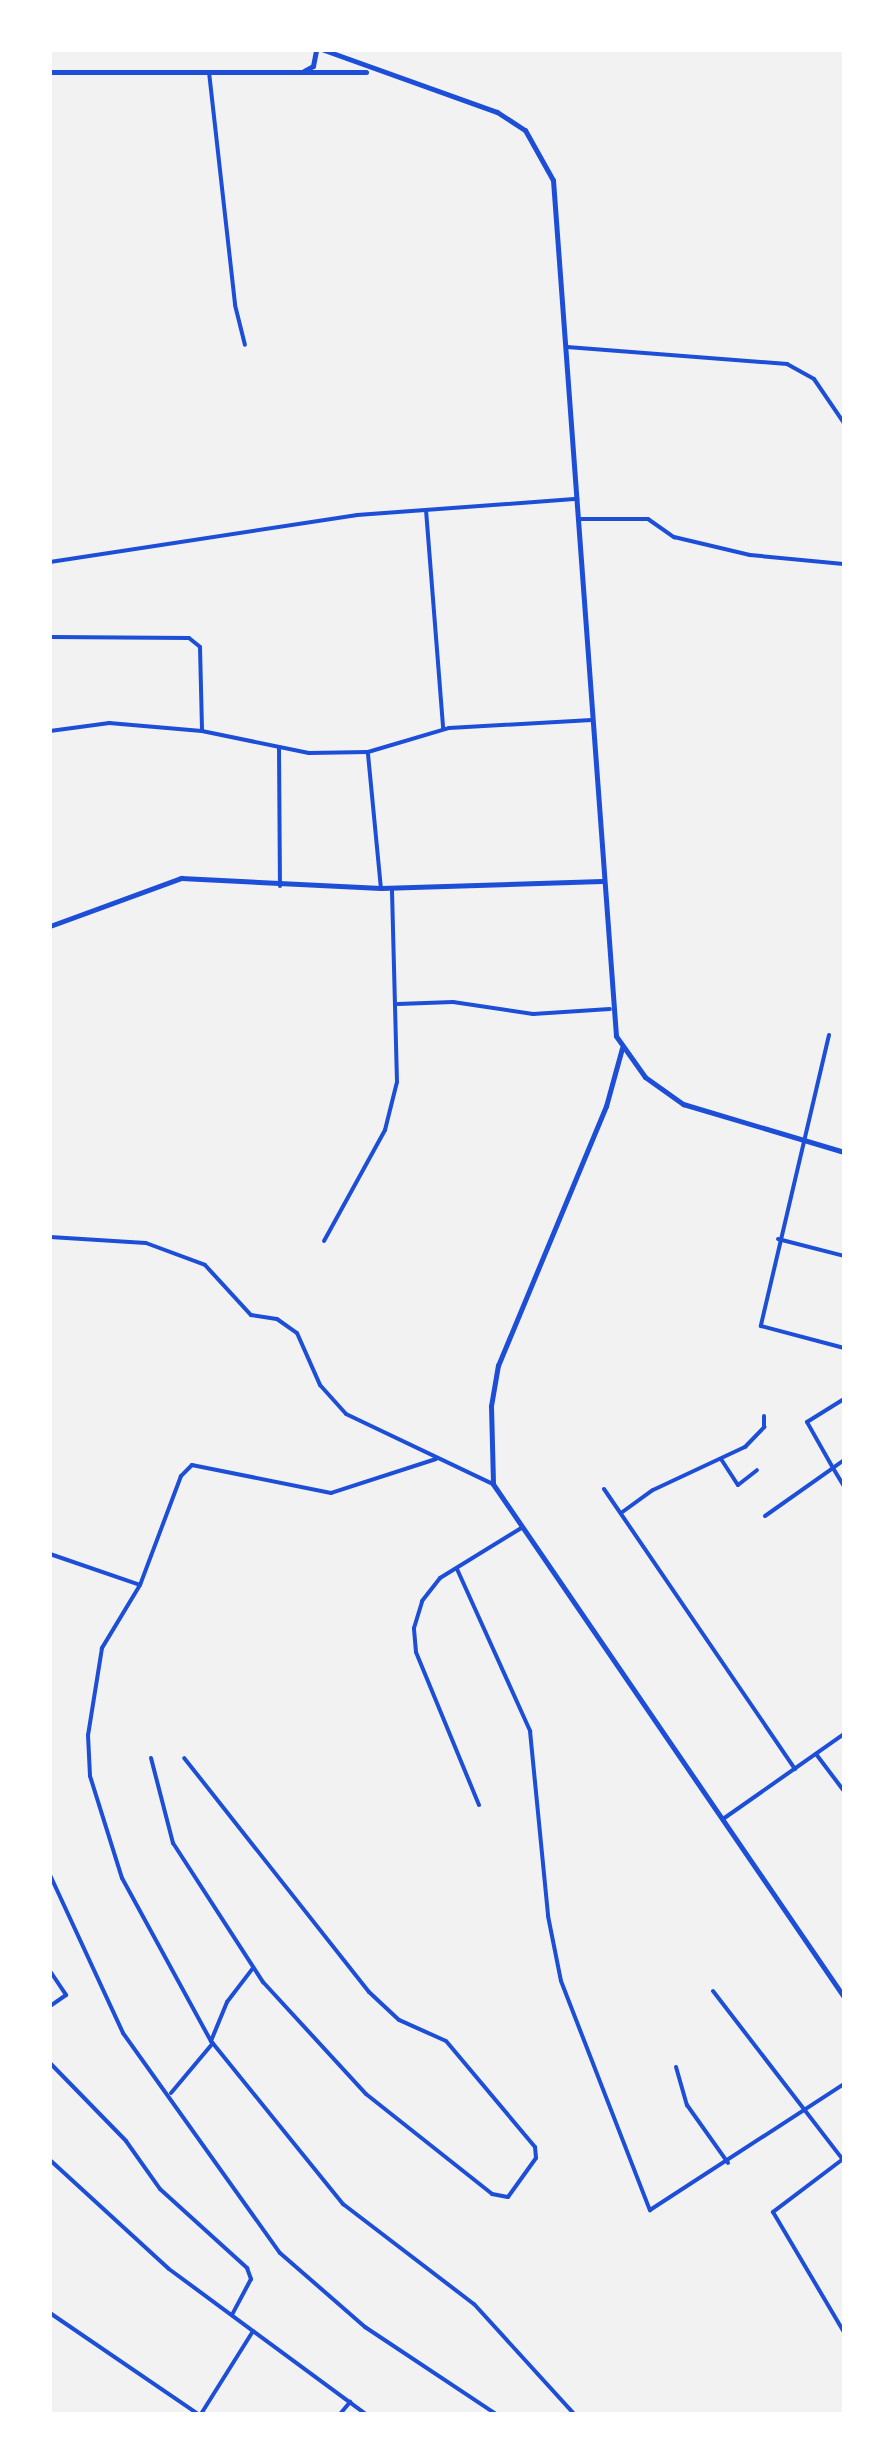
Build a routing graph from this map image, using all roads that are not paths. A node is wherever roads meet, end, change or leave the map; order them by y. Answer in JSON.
{"nodes":[{"id":1,"x":320,"y":50,"type":"edge"},
{"id":2,"x":50,"y":72,"type":"edge"},
{"id":3,"x":209,"y":72,"type":"junction"},
{"id":4,"x":302,"y":72,"type":"junction"},
{"id":5,"x":374,"y":72,"type":"junction"},
{"id":6,"x":245,"y":345,"type":"dead end"},
{"id":7,"x":568,"y":347,"type":"junction"},
{"id":8,"x":844,"y":423,"type":"edge"},
{"id":9,"x":577,"y":498,"type":"junction"},
{"id":10,"x":426,"y":510,"type":"junction"},
{"id":11,"x":578,"y":519,"type":"junction"},
{"id":12,"x":50,"y":562,"type":"edge"},
{"id":13,"x":844,"y":564,"type":"edge"},
{"id":14,"x":50,"y":637,"type":"edge"},
{"id":15,"x":592,"y":720,"type":"junction"},
{"id":16,"x":443,"y":728,"type":"dead end"},
{"id":17,"x":50,"y":731,"type":"edge"},
{"id":18,"x":202,"y":731,"type":"junction"},
{"id":19,"x":279,"y":747,"type":"junction"},
{"id":20,"x":368,"y":752,"type":"junction"},
{"id":21,"x":602,"y":881,"type":"junction"},
{"id":22,"x":280,"y":886,"type":"junction"},
{"id":23,"x":381,"y":888,"type":"junction"},
{"id":24,"x":392,"y":888,"type":"junction"},
{"id":25,"x":50,"y":926,"type":"edge"},
{"id":26,"x":398,"y":1004,"type":"junction"},
{"id":27,"x":610,"y":1009,"type":"junction"},
{"id":28,"x":829,"y":1035,"type":"dead end"},
{"id":29,"x":622,"y":1045,"type":"junction"},
{"id":30,"x":802,"y":1142,"type":"junction"},
{"id":31,"x":844,"y":1152,"type":"edge"},
{"id":32,"x":50,"y":1237,"type":"edge"},
{"id":33,"x":778,"y":1239,"type":"junction"},
{"id":34,"x":324,"y":1240,"type":"dead end"},
{"id":35,"x":844,"y":1256,"type":"edge"},
{"id":36,"x":844,"y":1348,"type":"edge"},
{"id":37,"x":844,"y":1399,"type":"edge"},
{"id":38,"x":764,"y":1416,"type":"dead end"},
{"id":39,"x":436,"y":1459,"type":"junction"},
{"id":40,"x":721,"y":1460,"type":"junction"},
{"id":41,"x":844,"y":1460,"type":"edge"},
{"id":42,"x":833,"y":1468,"type":"junction"},
{"id":43,"x":757,"y":1470,"type":"dead end"},
{"id":44,"x":493,"y":1484,"type":"junction"},
{"id":45,"x":844,"y":1486,"type":"edge"},
{"id":46,"x":604,"y":1489,"type":"dead end"},
{"id":47,"x":621,"y":1514,"type":"junction"},
{"id":48,"x":766,"y":1516,"type":"dead end"},
{"id":49,"x":522,"y":1527,"type":"junction"},
{"id":50,"x":50,"y":1554,"type":"edge"},
{"id":51,"x":457,"y":1570,"type":"junction"},
{"id":52,"x":140,"y":1586,"type":"junction"},
{"id":53,"x":844,"y":1734,"type":"edge"},
{"id":54,"x":816,"y":1754,"type":"junction"},
{"id":55,"x":151,"y":1758,"type":"dead end"},
{"id":56,"x":184,"y":1758,"type":"dead end"},
{"id":57,"x":794,"y":1769,"type":"junction"},
{"id":58,"x":844,"y":1791,"type":"edge"},
{"id":59,"x":479,"y":1805,"type":"dead end"},
{"id":60,"x":722,"y":1819,"type":"junction"},
{"id":61,"x":50,"y":1875,"type":"edge"},
{"id":62,"x":254,"y":1968,"type":"junction"},
{"id":63,"x":50,"y":1971,"type":"edge"},
{"id":64,"x":713,"y":1991,"type":"dead end"},
{"id":65,"x":843,"y":1992,"type":"edge"},
{"id":66,"x":50,"y":2006,"type":"edge"},
{"id":67,"x":212,"y":2042,"type":"junction"},
{"id":68,"x":50,"y":2063,"type":"edge"},
{"id":69,"x":676,"y":2067,"type":"dead end"},
{"id":70,"x":844,"y":2084,"type":"edge"},
{"id":71,"x":170,"y":2094,"type":"junction"},
{"id":72,"x":806,"y":2110,"type":"junction"},
{"id":73,"x":50,"y":2160,"type":"edge"},
{"id":74,"x":843,"y":2160,"type":"edge"},
{"id":75,"x":728,"y":2164,"type":"junction"},
{"id":76,"x":50,"y":2312,"type":"edge"},
{"id":77,"x":232,"y":2314,"type":"junction"},
{"id":78,"x":253,"y":2330,"type":"junction"},
{"id":79,"x":844,"y":2332,"type":"edge"},
{"id":80,"x":350,"y":2402,"type":"junction"},
{"id":81,"x":199,"y":2414,"type":"edge"},
{"id":82,"x":340,"y":2414,"type":"edge"},
{"id":83,"x":366,"y":2414,"type":"edge"},
{"id":84,"x":496,"y":2414,"type":"edge"},
{"id":85,"x":574,"y":2414,"type":"edge"}],
"edges":[{"from":1,"to":4,"type":"street"},
{"from":1,"to":5,"type":"street"},
{"from":2,"to":3,"type":"street"},
{"from":3,"to":4,"type":"street"},
{"from":3,"to":6,"type":"street"},
{"from":4,"to":5,"type":"street"},
{"from":5,"to":7,"type":"street"},
{"from":7,"to":8,"type":"street"},
{"from":7,"to":9,"type":"street"},
{"from":9,"to":10,"type":"street"},
{"from":9,"to":11,"type":"street"},
{"from":10,"to":12,"type":"street"},
{"from":10,"to":16,"type":"street"},
{"from":11,"to":13,"type":"street"},
{"from":11,"to":15,"type":"street"},
{"from":14,"to":18,"type":"street"},
{"from":15,"to":20,"type":"street"},
{"from":15,"to":21,"type":"street"},
{"from":17,"to":18,"type":"street"},
{"from":18,"to":19,"type":"street"},
{"from":19,"to":20,"type":"street"},
{"from":19,"to":22,"type":"street"},
{"from":20,"to":23,"type":"street"},
{"from":21,"to":24,"type":"street"},
{"from":21,"to":27,"type":"street"},
{"from":22,"to":23,"type":"street"},
{"from":22,"to":25,"type":"street"},
{"from":23,"to":24,"type":"street"},
{"from":24,"to":26,"type":"street"},
{"from":26,"to":27,"type":"street"},
{"from":26,"to":34,"type":"street"},
{"from":27,"to":29,"type":"street"},
{"from":28,"to":30,"type":"street"},
{"from":29,"to":30,"type":"street"},
{"from":29,"to":44,"type":"street"},
{"from":30,"to":31,"type":"street"},
{"from":30,"to":33,"type":"street"},
{"from":32,"to":39,"type":"street"},
{"from":33,"to":35,"type":"street"},
{"from":33,"to":36,"type":"street"},
{"from":37,"to":42,"type":"street"},
{"from":38,"to":40,"type":"street"},
{"from":39,"to":44,"type":"street"},
{"from":39,"to":52,"type":"street"},
{"from":40,"to":43,"type":"street"},
{"from":40,"to":47,"type":"street"},
{"from":41,"to":42,"type":"street"},
{"from":42,"to":45,"type":"street"},
{"from":42,"to":48,"type":"street"},
{"from":44,"to":49,"type":"street"},
{"from":46,"to":47,"type":"street"},
{"from":47,"to":57,"type":"street"},
{"from":49,"to":51,"type":"street"},
{"from":49,"to":60,"type":"street"},
{"from":50,"to":52,"type":"street"},
{"from":51,"to":59,"type":"street"},
{"from":51,"to":75,"type":"street"},
{"from":52,"to":67,"type":"street"},
{"from":53,"to":54,"type":"street"},
{"from":54,"to":57,"type":"street"},
{"from":54,"to":58,"type":"street"},
{"from":55,"to":62,"type":"street"},
{"from":56,"to":62,"type":"street"},
{"from":57,"to":60,"type":"street"},
{"from":60,"to":65,"type":"street"},
{"from":61,"to":71,"type":"street"},
{"from":62,"to":67,"type":"street"},
{"from":63,"to":66,"type":"street"},
{"from":64,"to":72,"type":"street"},
{"from":67,"to":71,"type":"street"},
{"from":67,"to":85,"type":"street"},
{"from":68,"to":77,"type":"street"},
{"from":69,"to":75,"type":"street"},
{"from":70,"to":72,"type":"street"},
{"from":71,"to":84,"type":"street"},
{"from":72,"to":74,"type":"street"},
{"from":72,"to":75,"type":"street"},
{"from":73,"to":77,"type":"street"},
{"from":74,"to":79,"type":"street"},
{"from":76,"to":81,"type":"street"},
{"from":77,"to":78,"type":"street"},
{"from":78,"to":80,"type":"street"},
{"from":78,"to":81,"type":"street"},
{"from":80,"to":82,"type":"street"},
{"from":80,"to":83,"type":"street"}]}
